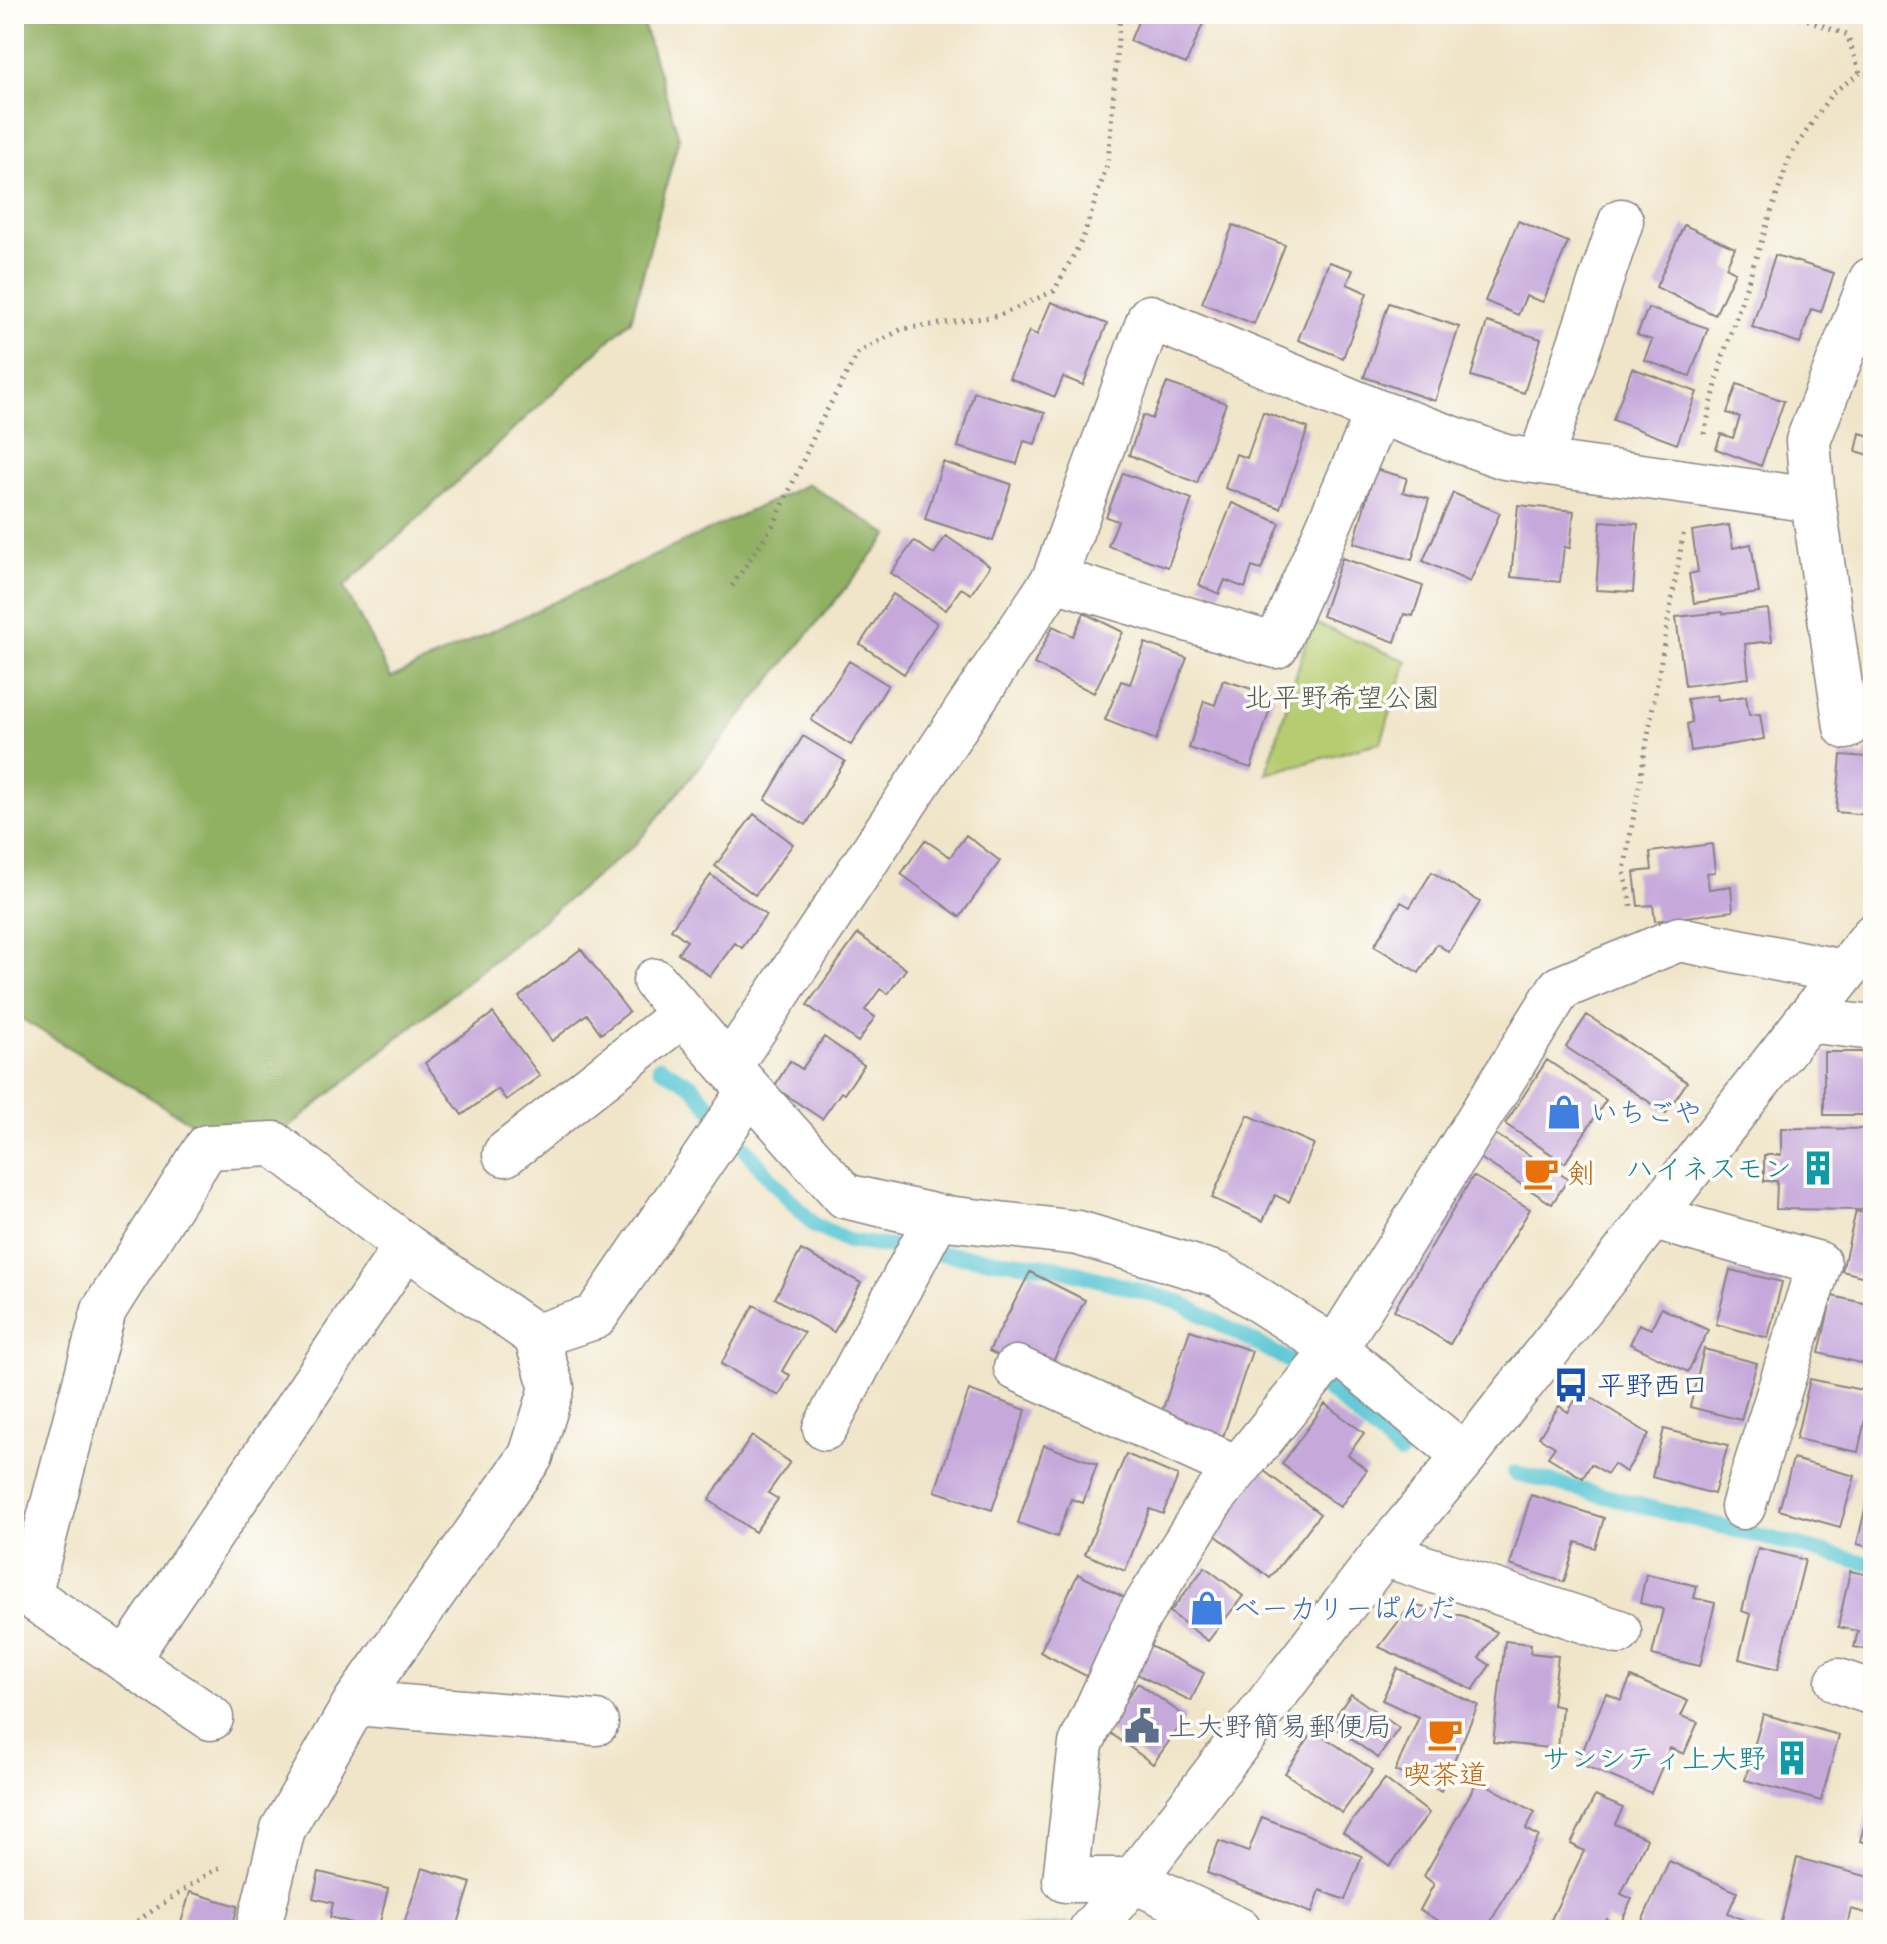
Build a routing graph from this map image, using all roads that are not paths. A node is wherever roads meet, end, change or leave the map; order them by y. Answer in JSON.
{"nodes":[{"id":1,"x":1621,"y":221,"type":"dead end"},
{"id":2,"x":1871,"y":280,"type":"edge"},
{"id":3,"x":1378,"y":412,"type":"junction"},
{"id":4,"x":1540,"y":462,"type":"junction"},
{"id":5,"x":1813,"y":500,"type":"junction"},
{"id":6,"x":1054,"y":579,"type":"junction"},
{"id":7,"x":1846,"y":727,"type":"dead end"},
{"id":8,"x":1873,"y":936,"type":"edge"},
{"id":9,"x":1843,"y":972,"type":"junction"},
{"id":10,"x":655,"y":981,"type":"dead end"},
{"id":11,"x":683,"y":1014,"type":"junction"},
{"id":12,"x":1806,"y":1020,"type":"junction"},
{"id":13,"x":1873,"y":1028,"type":"edge"},
{"id":14,"x":740,"y":1079,"type":"junction"},
{"id":15,"x":505,"y":1154,"type":"dead end"},
{"id":16,"x":937,"y":1217,"type":"junction"},
{"id":17,"x":1651,"y":1217,"type":"junction"},
{"id":18,"x":406,"y":1246,"type":"junction"},
{"id":19,"x":536,"y":1336,"type":"junction"},
{"id":20,"x":1335,"y":1349,"type":"junction"},
{"id":21,"x":1016,"y":1368,"type":"dead end"},
{"id":22,"x":825,"y":1428,"type":"dead end"},
{"id":23,"x":1465,"y":1456,"type":"junction"},
{"id":24,"x":1237,"y":1468,"type":"junction"},
{"id":25,"x":1743,"y":1507,"type":"dead end"},
{"id":26,"x":1383,"y":1554,"type":"junction"},
{"id":27,"x":1619,"y":1632,"type":"dead end"},
{"id":28,"x":126,"y":1661,"type":"junction"},
{"id":29,"x":355,"y":1703,"type":"junction"},
{"id":30,"x":211,"y":1718,"type":"dead end"},
{"id":31,"x":596,"y":1723,"type":"dead end"},
{"id":32,"x":1133,"y":1880,"type":"junction"},
{"id":33,"x":266,"y":1928,"type":"edge"},
{"id":34,"x":1091,"y":1930,"type":"edge"},
{"id":35,"x":1239,"y":1930,"type":"edge"}],
"edges":[{"from":1,"to":4,"type":"street"},
{"from":2,"to":5,"type":"street"},
{"from":3,"to":4,"type":"street"},
{"from":3,"to":6,"type":"street"},
{"from":3,"to":6,"type":"street"},
{"from":4,"to":5,"type":"street"},
{"from":5,"to":7,"type":"street"},
{"from":6,"to":14,"type":"street"},
{"from":8,"to":9,"type":"street"},
{"from":9,"to":12,"type":"street"},
{"from":9,"to":20,"type":"street"},
{"from":10,"to":11,"type":"street"},
{"from":11,"to":14,"type":"street"},
{"from":11,"to":15,"type":"street"},
{"from":12,"to":13,"type":"street"},
{"from":12,"to":17,"type":"street"},
{"from":14,"to":16,"type":"street"},
{"from":14,"to":19,"type":"street"},
{"from":16,"to":20,"type":"street"},
{"from":16,"to":22,"type":"street"},
{"from":17,"to":23,"type":"street"},
{"from":17,"to":25,"type":"street"},
{"from":18,"to":19,"type":"street"},
{"from":18,"to":28,"type":"street"},
{"from":18,"to":28,"type":"street"},
{"from":19,"to":29,"type":"street"},
{"from":20,"to":23,"type":"street"},
{"from":20,"to":24,"type":"street"},
{"from":21,"to":24,"type":"street"},
{"from":23,"to":26,"type":"street"},
{"from":24,"to":32,"type":"street"},
{"from":26,"to":27,"type":"street"},
{"from":26,"to":32,"type":"street"},
{"from":28,"to":30,"type":"street"},
{"from":29,"to":31,"type":"street"},
{"from":29,"to":33,"type":"street"},
{"from":32,"to":34,"type":"street"},
{"from":32,"to":35,"type":"street"}]}
